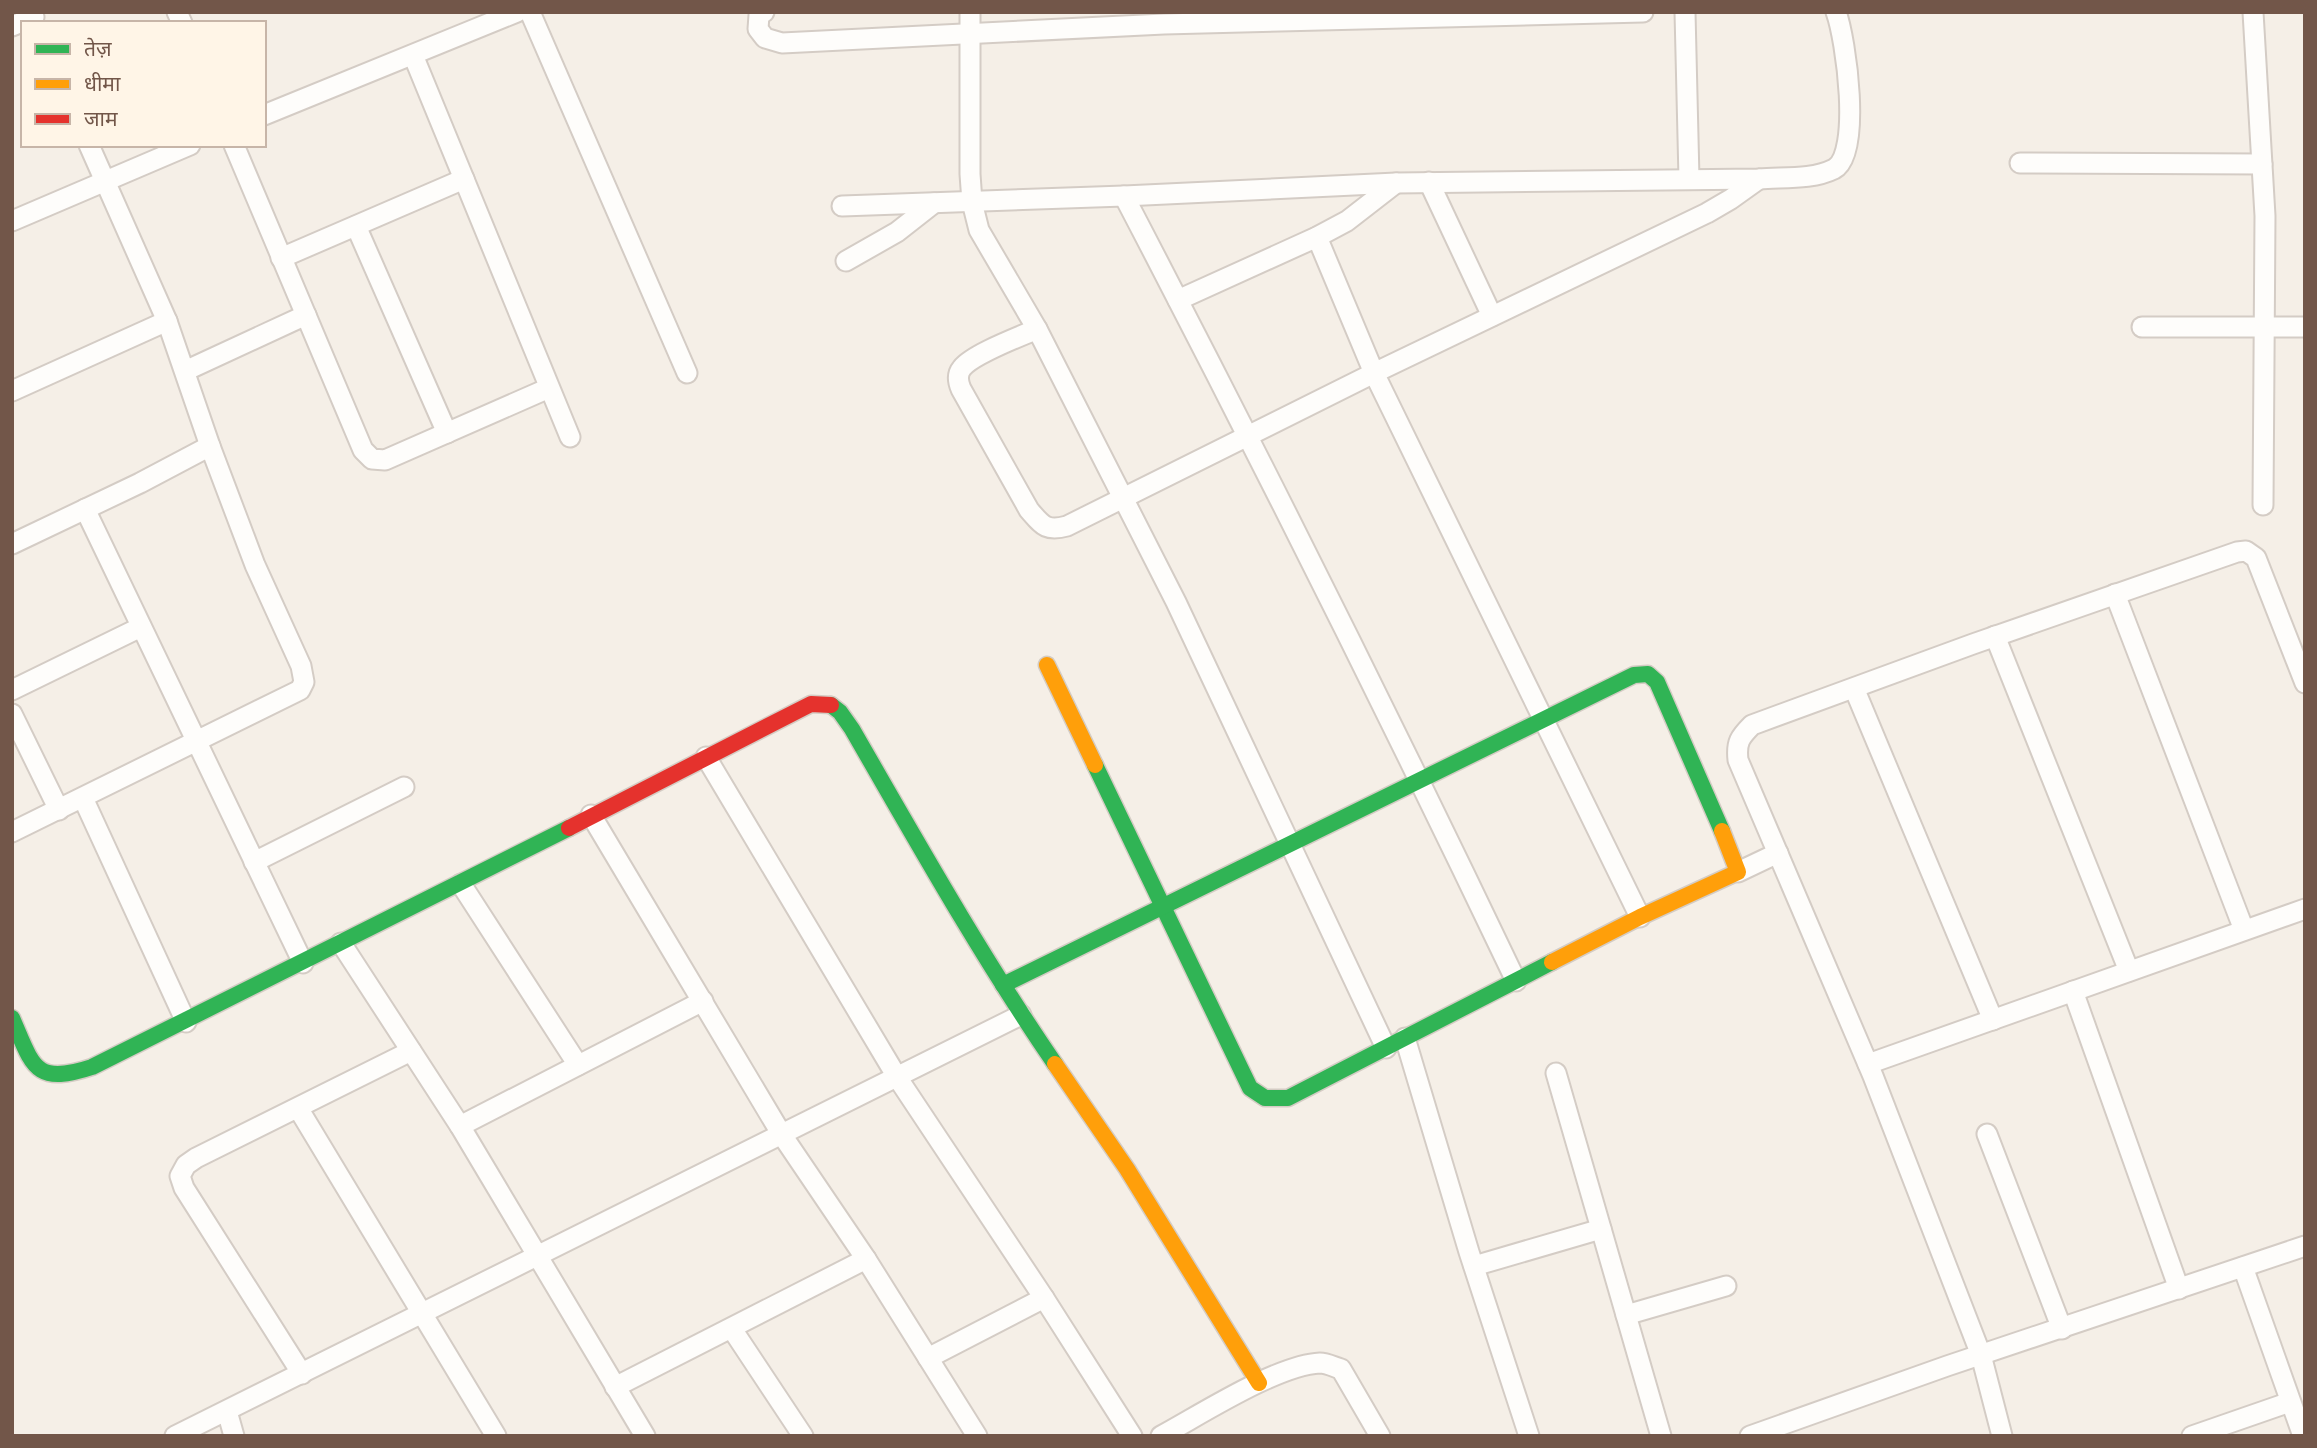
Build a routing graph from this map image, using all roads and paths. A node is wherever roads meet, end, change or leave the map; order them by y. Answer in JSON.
{"nodes":[{"id":1,"x":517,"y":12,"type":"edge"},
{"id":2,"x":530,"y":12,"type":"edge"},
{"id":3,"x":764,"y":12,"type":"edge"},
{"id":4,"x":970,"y":12,"type":"edge"},
{"id":5,"x":1643,"y":12,"type":"edge"},
{"id":6,"x":1685,"y":12,"type":"edge"},
{"id":7,"x":1836,"y":12,"type":"edge"},
{"id":8,"x":2253,"y":12,"type":"edge"},
{"id":9,"x":970,"y":33,"type":"junction"},
{"id":10,"x":413,"y":55,"type":"junction"},
{"id":11,"x":266,"y":114,"type":"edge"},
{"id":12,"x":90,"y":147,"type":"edge"},
{"id":13,"x":185,"y":147,"type":"edge"},
{"id":14,"x":235,"y":147,"type":"edge"},
{"id":15,"x":2020,"y":163,"type":"dead end"},
{"id":16,"x":2262,"y":164,"type":"junction"},
{"id":17,"x":464,"y":179,"type":"junction"},
{"id":18,"x":1689,"y":179,"type":"junction"},
{"id":19,"x":1759,"y":179,"type":"junction"},
{"id":20,"x":104,"y":180,"type":"junction"},
{"id":21,"x":1429,"y":182,"type":"junction"},
{"id":22,"x":1396,"y":183,"type":"junction"},
{"id":23,"x":1124,"y":196,"type":"junction"},
{"id":24,"x":972,"y":202,"type":"junction"},
{"id":25,"x":934,"y":203,"type":"junction"},
{"id":26,"x":842,"y":206,"type":"dead end"},
{"id":27,"x":12,"y":221,"type":"edge"},
{"id":28,"x":356,"y":226,"type":"junction"},
{"id":29,"x":1317,"y":237,"type":"junction"},
{"id":30,"x":281,"y":258,"type":"junction"},
{"id":31,"x":846,"y":261,"type":"dead end"},
{"id":32,"x":1178,"y":300,"type":"junction"},
{"id":33,"x":306,"y":315,"type":"junction"},
{"id":34,"x":1492,"y":316,"type":"junction"},
{"id":35,"x":167,"y":321,"type":"junction"},
{"id":36,"x":2142,"y":327,"type":"dead end"},
{"id":37,"x":2305,"y":327,"type":"edge"},
{"id":38,"x":2266,"y":328,"type":"junction"},
{"id":39,"x":1037,"y":329,"type":"junction"},
{"id":40,"x":185,"y":371,"type":"junction"},
{"id":41,"x":687,"y":373,"type":"dead end"},
{"id":42,"x":1374,"y":373,"type":"junction"},
{"id":43,"x":549,"y":388,"type":"junction"},
{"id":44,"x":12,"y":391,"type":"edge"},
{"id":45,"x":447,"y":433,"type":"junction"},
{"id":46,"x":1249,"y":436,"type":"junction"},
{"id":47,"x":570,"y":437,"type":"dead end"},
{"id":48,"x":210,"y":446,"type":"junction"},
{"id":49,"x":1124,"y":498,"type":"junction"},
{"id":50,"x":2263,"y":505,"type":"dead end"},
{"id":51,"x":86,"y":509,"type":"junction"},
{"id":52,"x":12,"y":544,"type":"edge"},
{"id":53,"x":2115,"y":594,"type":"junction"},
{"id":54,"x":141,"y":627,"type":"junction"},
{"id":55,"x":1995,"y":636,"type":"junction"},
{"id":56,"x":1047,"y":665,"type":"dead end"},
{"id":57,"x":2305,"y":683,"type":"edge"},
{"id":58,"x":1854,"y":688,"type":"junction"},
{"id":59,"x":12,"y":690,"type":"edge"},
{"id":60,"x":12,"y":714,"type":"edge"},
{"id":61,"x":1544,"y":718,"type":"junction"},
{"id":62,"x":196,"y":742,"type":"junction"},
{"id":63,"x":706,"y":757,"type":"junction"},
{"id":64,"x":1420,"y":779,"type":"junction"},
{"id":65,"x":404,"y":787,"type":"dead end"},
{"id":66,"x":83,"y":798,"type":"junction"},
{"id":67,"x":59,"y":810,"type":"junction"},
{"id":68,"x":591,"y":815,"type":"junction"},
{"id":69,"x":12,"y":832,"type":"edge"},
{"id":70,"x":1290,"y":843,"type":"junction"},
{"id":71,"x":1778,"y":852,"type":"junction"},
{"id":72,"x":254,"y":862,"type":"junction"},
{"id":73,"x":1738,"y":872,"type":"junction"},
{"id":74,"x":461,"y":884,"type":"junction"},
{"id":75,"x":1161,"y":906,"type":"junction"},
{"id":76,"x":2305,"y":909,"type":"edge"},
{"id":77,"x":1640,"y":917,"type":"junction"},
{"id":78,"x":2244,"y":930,"type":"junction"},
{"id":79,"x":341,"y":943,"type":"junction"},
{"id":80,"x":303,"y":962,"type":"junction"},
{"id":81,"x":2129,"y":971,"type":"junction"},
{"id":82,"x":1516,"y":981,"type":"junction"},
{"id":83,"x":1003,"y":985,"type":"junction"},
{"id":84,"x":2073,"y":991,"type":"junction"},
{"id":85,"x":703,"y":1002,"type":"junction"},
{"id":86,"x":1021,"y":1015,"type":"junction"},
{"id":87,"x":12,"y":1018,"type":"edge"},
{"id":88,"x":1993,"y":1020,"type":"junction"},
{"id":89,"x":186,"y":1022,"type":"junction"},
{"id":90,"x":1405,"y":1038,"type":"junction"},
{"id":91,"x":1386,"y":1048,"type":"junction"},
{"id":92,"x":411,"y":1051,"type":"junction"},
{"id":93,"x":1868,"y":1064,"type":"junction"},
{"id":94,"x":578,"y":1065,"type":"junction"},
{"id":95,"x":1556,"y":1073,"type":"dead end"},
{"id":96,"x":897,"y":1077,"type":"junction"},
{"id":97,"x":298,"y":1108,"type":"junction"},
{"id":98,"x":460,"y":1126,"type":"junction"},
{"id":99,"x":1987,"y":1134,"type":"dead end"},
{"id":100,"x":782,"y":1135,"type":"junction"},
{"id":101,"x":1601,"y":1229,"type":"junction"},
{"id":102,"x":2305,"y":1246,"type":"edge"},
{"id":103,"x":537,"y":1257,"type":"junction"},
{"id":104,"x":866,"y":1259,"type":"junction"},
{"id":105,"x":1474,"y":1266,"type":"junction"},
{"id":106,"x":2243,"y":1267,"type":"junction"},
{"id":107,"x":1726,"y":1286,"type":"dead end"},
{"id":108,"x":2179,"y":1289,"type":"junction"},
{"id":109,"x":1044,"y":1298,"type":"junction"},
{"id":110,"x":423,"y":1314,"type":"junction"},
{"id":111,"x":1626,"y":1315,"type":"junction"},
{"id":112,"x":732,"y":1329,"type":"junction"},
{"id":113,"x":2062,"y":1329,"type":"junction"},
{"id":114,"x":1981,"y":1355,"type":"junction"},
{"id":115,"x":928,"y":1358,"type":"junction"},
{"id":116,"x":302,"y":1374,"type":"junction"},
{"id":117,"x":1259,"y":1383,"type":"junction"},
{"id":118,"x":615,"y":1387,"type":"junction"},
{"id":119,"x":2290,"y":1402,"type":"junction"},
{"id":120,"x":227,"y":1411,"type":"junction"},
{"id":121,"x":491,"y":1434,"type":"edge"},
{"id":122,"x":1761,"y":1434,"type":"edge"},
{"id":123,"x":174,"y":1436,"type":"edge"},
{"id":124,"x":234,"y":1436,"type":"edge"},
{"id":125,"x":645,"y":1436,"type":"edge"},
{"id":126,"x":803,"y":1436,"type":"edge"},
{"id":127,"x":977,"y":1436,"type":"edge"},
{"id":128,"x":1132,"y":1436,"type":"edge"},
{"id":129,"x":1161,"y":1436,"type":"edge"},
{"id":130,"x":1380,"y":1436,"type":"edge"},
{"id":131,"x":1529,"y":1436,"type":"edge"},
{"id":132,"x":1661,"y":1436,"type":"edge"},
{"id":133,"x":2002,"y":1436,"type":"edge"},
{"id":134,"x":2192,"y":1436,"type":"edge"},
{"id":135,"x":2303,"y":1436,"type":"edge"}],
"edges":[{"from":1,"to":10,"type":"street"},
{"from":2,"to":41,"type":"street"},
{"from":3,"to":9,"type":"street"},
{"from":4,"to":9,"type":"street"},
{"from":5,"to":9,"type":"street"},
{"from":6,"to":18,"type":"street"},
{"from":7,"to":19,"type":"street"},
{"from":8,"to":16,"type":"street"},
{"from":9,"to":24,"type":"street"},
{"from":10,"to":11,"type":"street"},
{"from":10,"to":17,"type":"street"},
{"from":12,"to":20,"type":"street"},
{"from":13,"to":20,"type":"street"},
{"from":14,"to":30,"type":"street"},
{"from":15,"to":16,"type":"street"},
{"from":16,"to":38,"type":"street"},
{"from":17,"to":28,"type":"street"},
{"from":17,"to":43,"type":"street"},
{"from":18,"to":19,"type":"street"},
{"from":18,"to":21,"type":"street"},
{"from":19,"to":34,"type":"street"},
{"from":20,"to":27,"type":"street"},
{"from":20,"to":35,"type":"street"},
{"from":21,"to":22,"type":"street"},
{"from":21,"to":34,"type":"street"},
{"from":22,"to":23,"type":"street"},
{"from":22,"to":29,"type":"street"},
{"from":23,"to":24,"type":"street"},
{"from":23,"to":32,"type":"street"},
{"from":24,"to":25,"type":"street"},
{"from":24,"to":39,"type":"street"},
{"from":25,"to":26,"type":"street"},
{"from":25,"to":31,"type":"street"},
{"from":28,"to":30,"type":"street"},
{"from":28,"to":45,"type":"street"},
{"from":29,"to":32,"type":"street"},
{"from":29,"to":42,"type":"street"},
{"from":30,"to":33,"type":"street"},
{"from":32,"to":46,"type":"street"},
{"from":33,"to":40,"type":"street"},
{"from":33,"to":45,"type":"street"},
{"from":34,"to":42,"type":"street"},
{"from":35,"to":40,"type":"street"},
{"from":35,"to":44,"type":"street"},
{"from":36,"to":38,"type":"street"},
{"from":37,"to":38,"type":"street"},
{"from":38,"to":50,"type":"street"},
{"from":39,"to":49,"type":"street"},
{"from":39,"to":49,"type":"street"},
{"from":40,"to":48,"type":"street"},
{"from":42,"to":46,"type":"street"},
{"from":42,"to":61,"type":"street"},
{"from":43,"to":45,"type":"street"},
{"from":43,"to":47,"type":"street"},
{"from":46,"to":49,"type":"street"},
{"from":46,"to":64,"type":"street"},
{"from":48,"to":51,"type":"street"},
{"from":48,"to":62,"type":"street"},
{"from":49,"to":70,"type":"street"},
{"from":51,"to":52,"type":"street"},
{"from":51,"to":54,"type":"street"},
{"from":53,"to":55,"type":"street"},
{"from":53,"to":57,"type":"street"},
{"from":53,"to":78,"type":"street"},
{"from":54,"to":59,"type":"street"},
{"from":54,"to":62,"type":"street"},
{"from":55,"to":58,"type":"street"},
{"from":55,"to":81,"type":"street"},
{"from":56,"to":75,"type":"street"},
{"from":58,"to":71,"type":"street"},
{"from":58,"to":88,"type":"street"},
{"from":60,"to":67,"type":"street"},
{"from":61,"to":64,"type":"street"},
{"from":61,"to":73,"type":"street"},
{"from":61,"to":77,"type":"street"},
{"from":62,"to":66,"type":"street"},
{"from":62,"to":72,"type":"street"},
{"from":63,"to":68,"type":"street"},
{"from":63,"to":83,"type":"street"},
{"from":63,"to":96,"type":"street"},
{"from":64,"to":70,"type":"street"},
{"from":64,"to":82,"type":"street"},
{"from":65,"to":72,"type":"street"},
{"from":66,"to":67,"type":"street"},
{"from":66,"to":89,"type":"street"},
{"from":67,"to":69,"type":"street"},
{"from":68,"to":74,"type":"street"},
{"from":68,"to":85,"type":"street"},
{"from":70,"to":75,"type":"street"},
{"from":70,"to":91,"type":"street"},
{"from":71,"to":73,"type":"street"},
{"from":71,"to":93,"type":"street"},
{"from":72,"to":80,"type":"street"},
{"from":73,"to":77,"type":"street"},
{"from":74,"to":79,"type":"street"},
{"from":74,"to":94,"type":"street"},
{"from":75,"to":83,"type":"street"},
{"from":75,"to":91,"type":"street"},
{"from":76,"to":78,"type":"street"},
{"from":77,"to":82,"type":"street"},
{"from":78,"to":81,"type":"street"},
{"from":79,"to":80,"type":"street"},
{"from":79,"to":92,"type":"street"},
{"from":80,"to":89,"type":"street"},
{"from":81,"to":84,"type":"street"},
{"from":82,"to":90,"type":"street"},
{"from":83,"to":86,"type":"street"},
{"from":84,"to":88,"type":"street"},
{"from":84,"to":108,"type":"street"},
{"from":85,"to":94,"type":"street"},
{"from":85,"to":100,"type":"street"},
{"from":86,"to":96,"type":"street"},
{"from":86,"to":117,"type":"street"},
{"from":87,"to":89,"type":"street"},
{"from":88,"to":93,"type":"street"},
{"from":90,"to":91,"type":"street"},
{"from":90,"to":105,"type":"street"},
{"from":92,"to":97,"type":"street"},
{"from":92,"to":98,"type":"street"},
{"from":93,"to":114,"type":"street"},
{"from":94,"to":98,"type":"street"},
{"from":95,"to":101,"type":"street"},
{"from":96,"to":100,"type":"street"},
{"from":96,"to":109,"type":"street"},
{"from":97,"to":110,"type":"street"},
{"from":97,"to":116,"type":"street"},
{"from":98,"to":103,"type":"street"},
{"from":99,"to":113,"type":"street"},
{"from":100,"to":103,"type":"street"},
{"from":100,"to":104,"type":"street"},
{"from":101,"to":105,"type":"street"},
{"from":101,"to":111,"type":"street"},
{"from":102,"to":106,"type":"street"},
{"from":103,"to":110,"type":"street"},
{"from":103,"to":118,"type":"street"},
{"from":104,"to":112,"type":"street"},
{"from":104,"to":115,"type":"street"},
{"from":105,"to":131,"type":"street"},
{"from":106,"to":108,"type":"street"},
{"from":106,"to":119,"type":"street"},
{"from":107,"to":111,"type":"street"},
{"from":108,"to":113,"type":"street"},
{"from":109,"to":115,"type":"street"},
{"from":109,"to":128,"type":"street"},
{"from":110,"to":116,"type":"street"},
{"from":110,"to":121,"type":"street"},
{"from":111,"to":132,"type":"street"},
{"from":112,"to":118,"type":"street"},
{"from":112,"to":126,"type":"street"},
{"from":113,"to":114,"type":"street"},
{"from":114,"to":122,"type":"street"},
{"from":114,"to":133,"type":"street"},
{"from":115,"to":127,"type":"street"},
{"from":116,"to":120,"type":"street"},
{"from":117,"to":129,"type":"street"},
{"from":117,"to":130,"type":"street"},
{"from":118,"to":125,"type":"street"},
{"from":119,"to":134,"type":"street"},
{"from":119,"to":135,"type":"street"},
{"from":120,"to":123,"type":"street"},
{"from":120,"to":124,"type":"street"}]}
